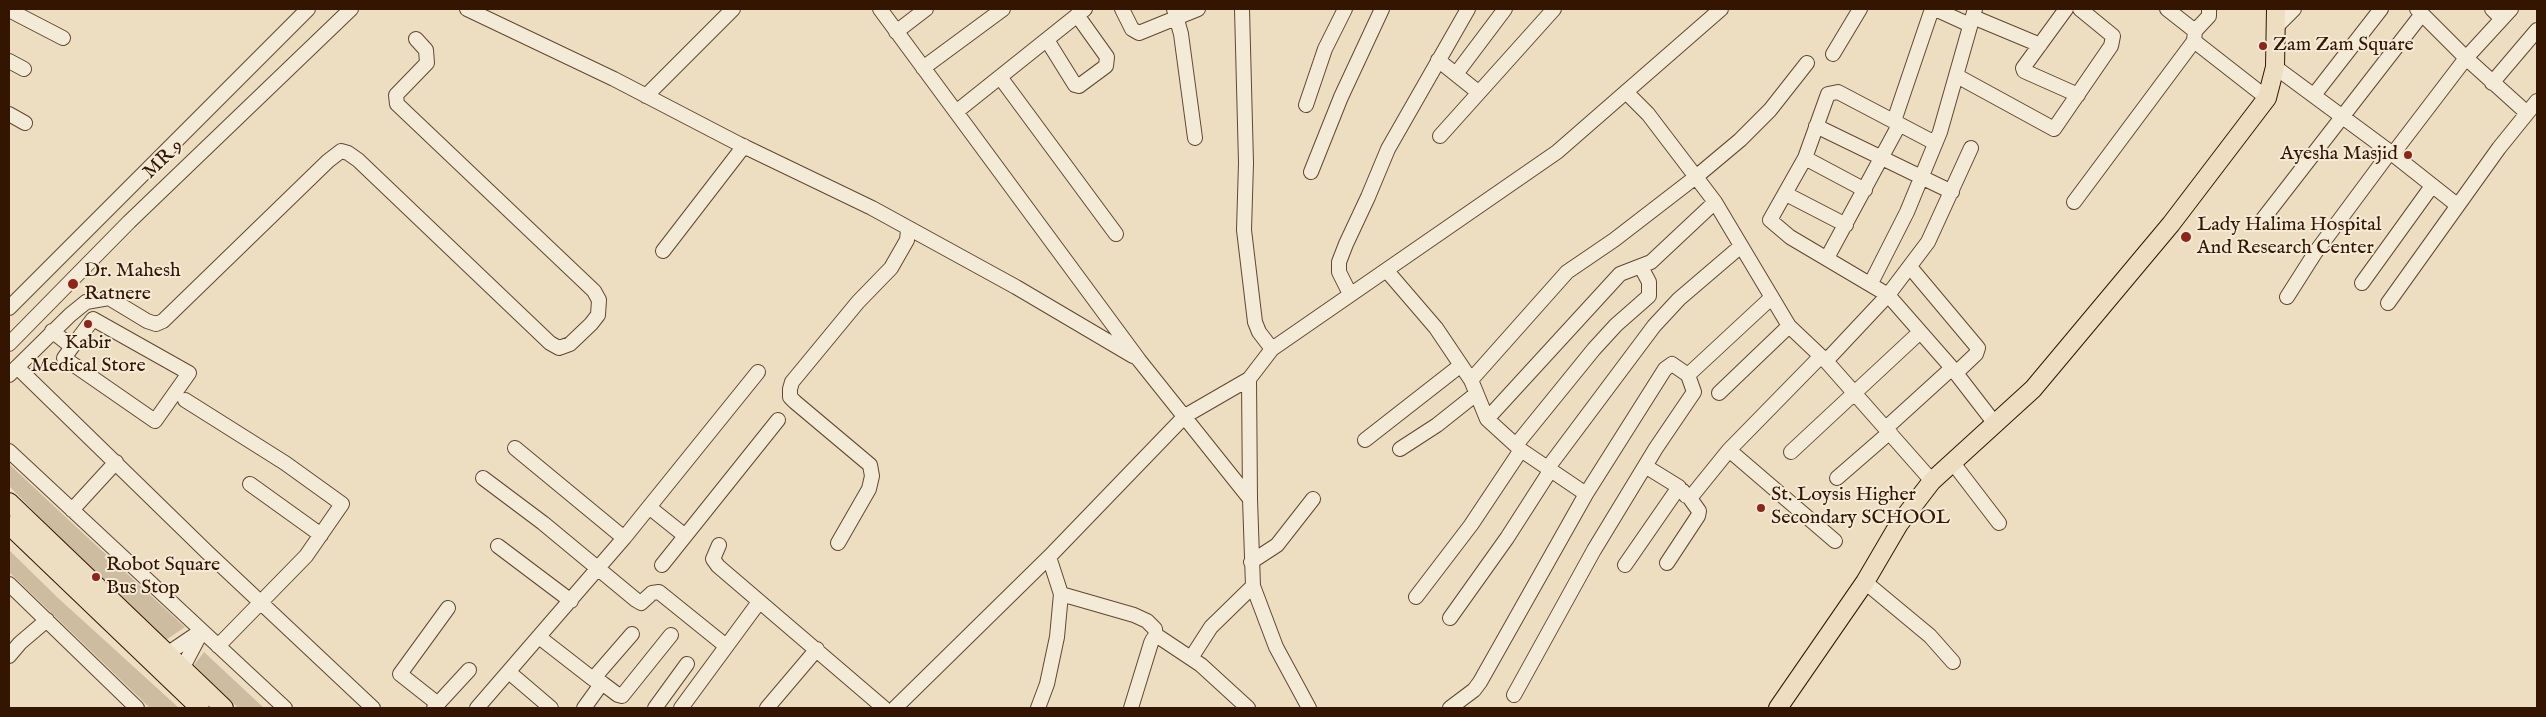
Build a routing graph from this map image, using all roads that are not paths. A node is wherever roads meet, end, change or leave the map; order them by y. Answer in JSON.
{"nodes":[{"id":1,"x":308,"y":9,"type":"edge"},
{"id":2,"x":351,"y":9,"type":"edge"},
{"id":3,"x":468,"y":9,"type":"edge"},
{"id":4,"x":733,"y":9,"type":"edge"},
{"id":5,"x":880,"y":9,"type":"edge"},
{"id":6,"x":926,"y":9,"type":"edge"},
{"id":7,"x":1003,"y":9,"type":"edge"},
{"id":8,"x":1122,"y":9,"type":"edge"},
{"id":9,"x":1198,"y":9,"type":"edge"},
{"id":10,"x":1242,"y":9,"type":"edge"},
{"id":11,"x":1346,"y":9,"type":"edge"},
{"id":12,"x":1382,"y":9,"type":"edge"},
{"id":13,"x":1468,"y":9,"type":"edge"},
{"id":14,"x":1506,"y":9,"type":"edge"},
{"id":15,"x":1554,"y":9,"type":"edge"},
{"id":16,"x":1721,"y":9,"type":"edge"},
{"id":17,"x":1860,"y":9,"type":"edge"},
{"id":18,"x":1937,"y":9,"type":"edge"},
{"id":19,"x":2066,"y":9,"type":"edge"},
{"id":20,"x":2080,"y":9,"type":"edge"},
{"id":21,"x":2167,"y":9,"type":"edge"},
{"id":22,"x":2207,"y":9,"type":"edge"},
{"id":23,"x":2294,"y":9,"type":"edge"},
{"id":24,"x":2381,"y":9,"type":"edge"},
{"id":25,"x":9,"y":10,"type":"edge"},
{"id":26,"x":2419,"y":11,"type":"edge"},
{"id":27,"x":1081,"y":12,"type":"edge"},
{"id":28,"x":2501,"y":12,"type":"edge"},
{"id":29,"x":1175,"y":13,"type":"edge"},
{"id":30,"x":1973,"y":17,"type":"edge"},
{"id":31,"x":2277,"y":17,"type":"edge"},
{"id":32,"x":2537,"y":30,"type":"edge"},
{"id":33,"x":896,"y":32,"type":"junction"},
{"id":34,"x":2195,"y":36,"type":"junction"},
{"id":35,"x":63,"y":38,"type":"dead end"},
{"id":36,"x":416,"y":39,"type":"dead end"},
{"id":37,"x":1046,"y":40,"type":"junction"},
{"id":38,"x":2040,"y":45,"type":"junction"},
{"id":39,"x":1833,"y":54,"type":"dead end"},
{"id":40,"x":2466,"y":58,"type":"junction"},
{"id":41,"x":1438,"y":60,"type":"junction"},
{"id":42,"x":9,"y":61,"type":"edge"},
{"id":43,"x":1807,"y":62,"type":"dead end"},
{"id":44,"x":923,"y":68,"type":"junction"},
{"id":45,"x":2276,"y":68,"type":"junction"},
{"id":46,"x":24,"y":69,"type":"dead end"},
{"id":47,"x":1456,"y":74,"type":"junction"},
{"id":48,"x":1957,"y":76,"type":"junction"},
{"id":49,"x":1000,"y":77,"type":"junction"},
{"id":50,"x":2492,"y":83,"type":"junction"},
{"id":51,"x":1478,"y":92,"type":"junction"},
{"id":52,"x":1627,"y":93,"type":"junction"},
{"id":53,"x":2078,"y":95,"type":"junction"},
{"id":54,"x":2314,"y":95,"type":"junction"},
{"id":55,"x":646,"y":96,"type":"junction"},
{"id":56,"x":2268,"y":98,"type":"junction"},
{"id":57,"x":2537,"y":102,"type":"edge"},
{"id":58,"x":1306,"y":104,"type":"dead end"},
{"id":59,"x":956,"y":112,"type":"junction"},
{"id":60,"x":2528,"y":113,"type":"junction"},
{"id":61,"x":9,"y":114,"type":"edge"},
{"id":62,"x":2341,"y":116,"type":"junction"},
{"id":63,"x":25,"y":123,"type":"dead end"},
{"id":64,"x":1896,"y":123,"type":"junction"},
{"id":65,"x":1816,"y":126,"type":"junction"},
{"id":66,"x":1440,"y":136,"type":"dead end"},
{"id":67,"x":1195,"y":138,"type":"dead end"},
{"id":68,"x":1935,"y":144,"type":"junction"},
{"id":69,"x":744,"y":146,"type":"junction"},
{"id":70,"x":1971,"y":148,"type":"dead end"},
{"id":71,"x":2391,"y":154,"type":"junction"},
{"id":72,"x":1882,"y":157,"type":"junction"},
{"id":73,"x":1805,"y":158,"type":"junction"},
{"id":74,"x":1311,"y":172,"type":"dead end"},
{"id":75,"x":1697,"y":176,"type":"junction"},
{"id":76,"x":1921,"y":178,"type":"junction"},
{"id":77,"x":2432,"y":186,"type":"junction"},
{"id":78,"x":1865,"y":190,"type":"junction"},
{"id":79,"x":1952,"y":192,"type":"junction"},
{"id":80,"x":1786,"y":194,"type":"junction"},
{"id":81,"x":1715,"y":202,"type":"junction"},
{"id":82,"x":2074,"y":202,"type":"dead end"},
{"id":83,"x":2457,"y":205,"type":"junction"},
{"id":84,"x":2263,"y":219,"type":"dead end"},
{"id":85,"x":1846,"y":225,"type":"junction"},
{"id":86,"x":908,"y":230,"type":"junction"},
{"id":87,"x":1116,"y":234,"type":"dead end"},
{"id":88,"x":1741,"y":246,"type":"junction"},
{"id":89,"x":663,"y":251,"type":"dead end"},
{"id":90,"x":1827,"y":258,"type":"junction"},
{"id":91,"x":1641,"y":267,"type":"junction"},
{"id":92,"x":1910,"y":267,"type":"junction"},
{"id":93,"x":1387,"y":271,"type":"junction"},
{"id":94,"x":1871,"y":283,"type":"junction"},
{"id":95,"x":2362,"y":283,"type":"dead end"},
{"id":96,"x":60,"y":292,"type":"junction"},
{"id":97,"x":1350,"y":294,"type":"junction"},
{"id":98,"x":1888,"y":295,"type":"junction"},
{"id":99,"x":2287,"y":297,"type":"dead end"},
{"id":100,"x":1770,"y":298,"type":"junction"},
{"id":101,"x":2388,"y":303,"type":"dead end"},
{"id":102,"x":9,"y":308,"type":"edge"},
{"id":103,"x":79,"y":308,"type":"junction"},
{"id":104,"x":1789,"y":326,"type":"junction"},
{"id":105,"x":52,"y":331,"type":"junction"},
{"id":106,"x":1920,"y":332,"type":"junction"},
{"id":107,"x":9,"y":344,"type":"edge"},
{"id":108,"x":72,"y":347,"type":"junction"},
{"id":109,"x":1272,"y":349,"type":"junction"},
{"id":110,"x":1824,"y":358,"type":"junction"},
{"id":111,"x":1139,"y":360,"type":"junction"},
{"id":112,"x":1461,"y":365,"type":"junction"},
{"id":113,"x":13,"y":371,"type":"edge"},
{"id":114,"x":1954,"y":371,"type":"junction"},
{"id":115,"x":758,"y":372,"type":"dead end"},
{"id":116,"x":1688,"y":375,"type":"junction"},
{"id":117,"x":1249,"y":379,"type":"junction"},
{"id":118,"x":1471,"y":380,"type":"junction"},
{"id":119,"x":1719,"y":393,"type":"dead end"},
{"id":120,"x":1855,"y":393,"type":"junction"},
{"id":121,"x":1476,"y":394,"type":"junction"},
{"id":122,"x":185,"y":400,"type":"dead end"},
{"id":123,"x":1185,"y":416,"type":"junction"},
{"id":124,"x":1487,"y":418,"type":"junction"},
{"id":125,"x":778,"y":420,"type":"dead end"},
{"id":126,"x":1996,"y":425,"type":"junction"},
{"id":127,"x":1888,"y":430,"type":"junction"},
{"id":128,"x":1366,"y":440,"type":"dead end"},
{"id":129,"x":515,"y":448,"type":"dead end"},
{"id":130,"x":1519,"y":448,"type":"junction"},
{"id":131,"x":1400,"y":450,"type":"dead end"},
{"id":132,"x":1729,"y":450,"type":"junction"},
{"id":133,"x":9,"y":451,"type":"edge"},
{"id":134,"x":1791,"y":452,"type":"dead end"},
{"id":135,"x":116,"y":462,"type":"junction"},
{"id":136,"x":1953,"y":463,"type":"junction"},
{"id":137,"x":1645,"y":466,"type":"junction"},
{"id":138,"x":1548,"y":470,"type":"junction"},
{"id":139,"x":483,"y":478,"type":"dead end"},
{"id":140,"x":1837,"y":478,"type":"dead end"},
{"id":141,"x":1932,"y":482,"type":"junction"},
{"id":142,"x":250,"y":484,"type":"dead end"},
{"id":143,"x":1679,"y":487,"type":"junction"},
{"id":144,"x":1586,"y":494,"type":"junction"},
{"id":145,"x":1689,"y":498,"type":"junction"},
{"id":146,"x":1250,"y":499,"type":"junction"},
{"id":147,"x":1314,"y":499,"type":"dead end"},
{"id":148,"x":9,"y":502,"type":"edge"},
{"id":149,"x":648,"y":507,"type":"junction"},
{"id":150,"x":72,"y":510,"type":"junction"},
{"id":151,"x":1998,"y":523,"type":"dead end"},
{"id":152,"x":9,"y":525,"type":"edge"},
{"id":153,"x":321,"y":535,"type":"junction"},
{"id":154,"x":684,"y":535,"type":"junction"},
{"id":155,"x":624,"y":538,"type":"junction"},
{"id":156,"x":1835,"y":541,"type":"dead end"},
{"id":157,"x":838,"y":543,"type":"dead end"},
{"id":158,"x":719,"y":545,"type":"dead end"},
{"id":159,"x":498,"y":546,"type":"dead end"},
{"id":160,"x":1049,"y":557,"type":"junction"},
{"id":161,"x":1251,"y":562,"type":"junction"},
{"id":162,"x":1667,"y":563,"type":"dead end"},
{"id":163,"x":662,"y":565,"type":"dead end"},
{"id":164,"x":1625,"y":565,"type":"dead end"},
{"id":165,"x":598,"y":568,"type":"junction"},
{"id":166,"x":1865,"y":582,"type":"junction"},
{"id":167,"x":9,"y":584,"type":"edge"},
{"id":168,"x":1253,"y":586,"type":"junction"},
{"id":169,"x":1060,"y":594,"type":"junction"},
{"id":170,"x":1416,"y":597,"type":"dead end"},
{"id":171,"x":571,"y":601,"type":"junction"},
{"id":172,"x":261,"y":602,"type":"junction"},
{"id":173,"x":759,"y":602,"type":"junction"},
{"id":174,"x":448,"y":608,"type":"dead end"},
{"id":175,"x":1450,"y":618,"type":"dead end"},
{"id":176,"x":47,"y":620,"type":"junction"},
{"id":177,"x":202,"y":631,"type":"junction"},
{"id":178,"x":632,"y":634,"type":"dead end"},
{"id":179,"x":672,"y":635,"type":"dead end"},
{"id":180,"x":539,"y":637,"type":"junction"},
{"id":181,"x":1156,"y":637,"type":"junction"},
{"id":182,"x":218,"y":646,"type":"junction"},
{"id":183,"x":726,"y":646,"type":"junction"},
{"id":184,"x":818,"y":649,"type":"junction"},
{"id":185,"x":167,"y":654,"type":"junction"},
{"id":186,"x":9,"y":656,"type":"edge"},
{"id":187,"x":1191,"y":658,"type":"junction"},
{"id":188,"x":1953,"y":662,"type":"dead end"},
{"id":189,"x":687,"y":664,"type":"dead end"},
{"id":190,"x":182,"y":669,"type":"junction"},
{"id":191,"x":469,"y":670,"type":"dead end"},
{"id":192,"x":510,"y":672,"type":"junction"},
{"id":193,"x":598,"y":681,"type":"junction"},
{"id":194,"x":1514,"y":695,"type":"dead end"},
{"id":195,"x":436,"y":706,"type":"edge"},
{"id":196,"x":137,"y":708,"type":"edge"},
{"id":197,"x":200,"y":708,"type":"edge"},
{"id":198,"x":224,"y":708,"type":"edge"},
{"id":199,"x":285,"y":708,"type":"edge"},
{"id":200,"x":373,"y":708,"type":"edge"},
{"id":201,"x":479,"y":708,"type":"edge"},
{"id":202,"x":551,"y":708,"type":"edge"},
{"id":203,"x":584,"y":708,"type":"edge"},
{"id":204,"x":655,"y":708,"type":"edge"},
{"id":205,"x":681,"y":708,"type":"edge"},
{"id":206,"x":767,"y":708,"type":"edge"},
{"id":207,"x":884,"y":708,"type":"edge"},
{"id":208,"x":895,"y":708,"type":"edge"},
{"id":209,"x":1038,"y":708,"type":"edge"},
{"id":210,"x":1131,"y":708,"type":"edge"},
{"id":211,"x":1248,"y":708,"type":"edge"},
{"id":212,"x":1308,"y":708,"type":"edge"},
{"id":213,"x":1450,"y":708,"type":"edge"},
{"id":214,"x":1778,"y":708,"type":"edge"}],
"edges":[{"from":1,"to":102,"type":"street","name":"MR 9"},
{"from":2,"to":96,"type":"street","name":"MR 9"},
{"from":3,"to":55,"type":"street"},
{"from":4,"to":55,"type":"street"},
{"from":5,"to":33,"type":"street"},
{"from":6,"to":33,"type":"street"},
{"from":7,"to":44,"type":"street"},
{"from":8,"to":29,"type":"street"},
{"from":9,"to":29,"type":"street"},
{"from":10,"to":109,"type":"street"},
{"from":11,"to":58,"type":"street"},
{"from":12,"to":74,"type":"street"},
{"from":13,"to":41,"type":"street"},
{"from":14,"to":47,"type":"street"},
{"from":15,"to":51,"type":"street"},
{"from":16,"to":52,"type":"street"},
{"from":17,"to":39,"type":"street"},
{"from":18,"to":30,"type":"street"},
{"from":18,"to":64,"type":"street"},
{"from":19,"to":38,"type":"street"},
{"from":20,"to":53,"type":"street"},
{"from":21,"to":34,"type":"street"},
{"from":22,"to":34,"type":"street"},
{"from":23,"to":31,"type":"street"},
{"from":24,"to":54,"type":"street"},
{"from":25,"to":35,"type":"street"},
{"from":26,"to":40,"type":"street"},
{"from":26,"to":62,"type":"street"},
{"from":27,"to":37,"type":"street"},
{"from":27,"to":37,"type":"street"},
{"from":28,"to":40,"type":"street"},
{"from":29,"to":67,"type":"street"},
{"from":30,"to":38,"type":"street"},
{"from":30,"to":48,"type":"street"},
{"from":31,"to":45,"type":"main road"},
{"from":32,"to":50,"type":"street"},
{"from":33,"to":44,"type":"street"},
{"from":34,"to":56,"type":"street"},
{"from":34,"to":82,"type":"street"},
{"from":36,"to":103,"type":"street"},
{"from":37,"to":49,"type":"street"},
{"from":38,"to":53,"type":"street"},
{"from":40,"to":50,"type":"street"},
{"from":40,"to":71,"type":"street"},
{"from":41,"to":47,"type":"street"},
{"from":41,"to":97,"type":"street"},
{"from":42,"to":46,"type":"street"},
{"from":43,"to":75,"type":"street"},
{"from":44,"to":59,"type":"street"},
{"from":45,"to":54,"type":"street"},
{"from":45,"to":56,"type":"main road"},
{"from":47,"to":51,"type":"street"},
{"from":48,"to":53,"type":"street"},
{"from":48,"to":68,"type":"street"},
{"from":49,"to":59,"type":"street"},
{"from":49,"to":87,"type":"street"},
{"from":50,"to":60,"type":"street"},
{"from":51,"to":66,"type":"street"},
{"from":52,"to":75,"type":"street"},
{"from":52,"to":93,"type":"street"},
{"from":54,"to":62,"type":"street"},
{"from":55,"to":69,"type":"street"},
{"from":56,"to":126,"type":"main road"},
{"from":57,"to":60,"type":"street"},
{"from":59,"to":111,"type":"street"},
{"from":60,"to":83,"type":"street"},
{"from":61,"to":63,"type":"street"},
{"from":62,"to":71,"type":"street"},
{"from":62,"to":84,"type":"street"},
{"from":64,"to":65,"type":"street"},
{"from":64,"to":68,"type":"street"},
{"from":64,"to":72,"type":"street"},
{"from":65,"to":72,"type":"street"},
{"from":65,"to":73,"type":"street"},
{"from":68,"to":76,"type":"street"},
{"from":69,"to":86,"type":"street"},
{"from":69,"to":89,"type":"street"},
{"from":70,"to":79,"type":"street"},
{"from":71,"to":77,"type":"street"},
{"from":71,"to":99,"type":"street"},
{"from":72,"to":76,"type":"street"},
{"from":72,"to":78,"type":"street"},
{"from":73,"to":78,"type":"street"},
{"from":73,"to":80,"type":"street"},
{"from":75,"to":81,"type":"street"},
{"from":75,"to":118,"type":"street"},
{"from":76,"to":79,"type":"street"},
{"from":76,"to":94,"type":"street"},
{"from":77,"to":83,"type":"street"},
{"from":77,"to":95,"type":"street"},
{"from":78,"to":85,"type":"street"},
{"from":79,"to":92,"type":"street"},
{"from":80,"to":85,"type":"street"},
{"from":80,"to":90,"type":"street"},
{"from":81,"to":88,"type":"street"},
{"from":81,"to":91,"type":"street"},
{"from":83,"to":101,"type":"street"},
{"from":85,"to":90,"type":"street"},
{"from":86,"to":111,"type":"street"},
{"from":86,"to":157,"type":"street"},
{"from":88,"to":100,"type":"street"},
{"from":88,"to":138,"type":"street"},
{"from":90,"to":94,"type":"street"},
{"from":91,"to":124,"type":"street"},
{"from":91,"to":130,"type":"street"},
{"from":92,"to":98,"type":"street"},
{"from":92,"to":114,"type":"street"},
{"from":93,"to":97,"type":"street"},
{"from":93,"to":112,"type":"street"},
{"from":94,"to":98,"type":"street"},
{"from":96,"to":103,"type":"street"},
{"from":96,"to":107,"type":"street","name":"MR 9"},
{"from":97,"to":109,"type":"street"},
{"from":98,"to":106,"type":"street"},
{"from":98,"to":110,"type":"street"},
{"from":100,"to":104,"type":"street"},
{"from":100,"to":116,"type":"street"},
{"from":103,"to":105,"type":"street"},
{"from":104,"to":110,"type":"street"},
{"from":104,"to":119,"type":"street"},
{"from":105,"to":108,"type":"street"},
{"from":105,"to":113,"type":"street"},
{"from":106,"to":114,"type":"street"},
{"from":106,"to":120,"type":"street"},
{"from":108,"to":108,"type":"street"},
{"from":109,"to":117,"type":"street"},
{"from":110,"to":120,"type":"street"},
{"from":110,"to":132,"type":"street"},
{"from":111,"to":123,"type":"street"},
{"from":112,"to":118,"type":"street"},
{"from":112,"to":128,"type":"street"},
{"from":113,"to":135,"type":"street"},
{"from":114,"to":126,"type":"street"},
{"from":114,"to":127,"type":"street"},
{"from":115,"to":149,"type":"street"},
{"from":116,"to":137,"type":"street"},
{"from":116,"to":144,"type":"street"},
{"from":117,"to":123,"type":"street"},
{"from":117,"to":146,"type":"street"},
{"from":118,"to":121,"type":"street"},
{"from":120,"to":127,"type":"street"},
{"from":120,"to":134,"type":"street"},
{"from":121,"to":124,"type":"street"},
{"from":121,"to":131,"type":"street"},
{"from":122,"to":153,"type":"street"},
{"from":123,"to":146,"type":"street"},
{"from":123,"to":160,"type":"street"},
{"from":124,"to":130,"type":"street"},
{"from":125,"to":154,"type":"street"},
{"from":126,"to":136,"type":"main road"},
{"from":127,"to":140,"type":"street"},
{"from":127,"to":141,"type":"street"},
{"from":129,"to":155,"type":"street"},
{"from":130,"to":138,"type":"street"},
{"from":130,"to":170,"type":"street"},
{"from":132,"to":145,"type":"street"},
{"from":132,"to":156,"type":"street"},
{"from":133,"to":150,"type":"street"},
{"from":135,"to":150,"type":"street"},
{"from":135,"to":172,"type":"street"},
{"from":136,"to":141,"type":"main road"},
{"from":136,"to":151,"type":"street"},
{"from":137,"to":143,"type":"street"},
{"from":137,"to":194,"type":"street"},
{"from":138,"to":144,"type":"street"},
{"from":138,"to":175,"type":"street"},
{"from":139,"to":165,"type":"street"},
{"from":141,"to":166,"type":"main road"},
{"from":142,"to":153,"type":"street"},
{"from":143,"to":145,"type":"street"},
{"from":143,"to":164,"type":"street"},
{"from":144,"to":213,"type":"street"},
{"from":145,"to":162,"type":"street"},
{"from":146,"to":161,"type":"street"},
{"from":147,"to":161,"type":"street"},
{"from":148,"to":185,"type":"main road"},
{"from":149,"to":154,"type":"street"},
{"from":149,"to":155,"type":"street"},
{"from":150,"to":177,"type":"street"},
{"from":152,"to":197,"type":"main road"},
{"from":153,"to":172,"type":"street"},
{"from":154,"to":163,"type":"street"},
{"from":155,"to":165,"type":"street"},
{"from":158,"to":173,"type":"street"},
{"from":159,"to":171,"type":"street"},
{"from":160,"to":169,"type":"street"},
{"from":160,"to":208,"type":"street"},
{"from":161,"to":168,"type":"street"},
{"from":165,"to":171,"type":"street"},
{"from":165,"to":183,"type":"street"},
{"from":166,"to":188,"type":"street"},
{"from":166,"to":214,"type":"main road"},
{"from":167,"to":176,"type":"street"},
{"from":168,"to":187,"type":"street"},
{"from":168,"to":212,"type":"street"},
{"from":169,"to":181,"type":"street"},
{"from":169,"to":209,"type":"street"},
{"from":171,"to":180,"type":"street"},
{"from":172,"to":182,"type":"street"},
{"from":172,"to":200,"type":"street"},
{"from":173,"to":183,"type":"street"},
{"from":173,"to":184,"type":"street"},
{"from":174,"to":195,"type":"street"},
{"from":176,"to":186,"type":"street"},
{"from":176,"to":196,"type":"street"},
{"from":177,"to":182,"type":"street"},
{"from":177,"to":185,"type":"street"},
{"from":177,"to":190,"type":"street"},
{"from":178,"to":193,"type":"street"},
{"from":179,"to":193,"type":"street"},
{"from":180,"to":192,"type":"street"},
{"from":180,"to":193,"type":"street"},
{"from":181,"to":187,"type":"street"},
{"from":181,"to":210,"type":"street"},
{"from":182,"to":199,"type":"street"},
{"from":183,"to":205,"type":"street"},
{"from":184,"to":206,"type":"street"},
{"from":184,"to":207,"type":"street"},
{"from":185,"to":190,"type":"main road"},
{"from":187,"to":211,"type":"street"},
{"from":189,"to":204,"type":"street"},
{"from":190,"to":198,"type":"main road"},
{"from":191,"to":195,"type":"street"},
{"from":192,"to":201,"type":"street"},
{"from":192,"to":202,"type":"street"},
{"from":193,"to":203,"type":"street"}]}
